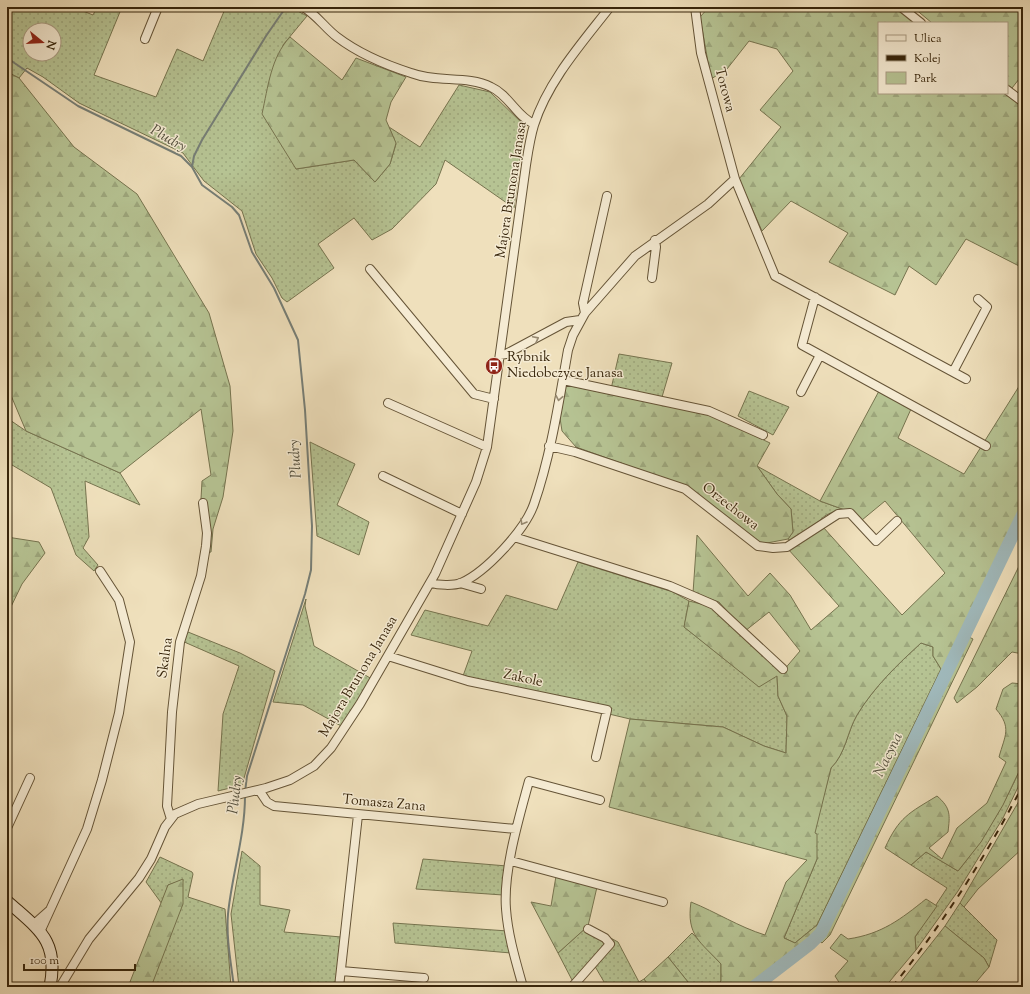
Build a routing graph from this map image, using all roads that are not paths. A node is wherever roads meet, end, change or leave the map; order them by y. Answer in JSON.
{"nodes":[{"id":1,"x":158,"y":7,"type":"edge"},
{"id":2,"x":303,"y":7,"type":"edge"},
{"id":3,"x":610,"y":7,"type":"edge"},
{"id":4,"x":695,"y":7,"type":"edge"},
{"id":5,"x":901,"y":7,"type":"edge"},
{"id":6,"x":920,"y":22,"type":"edge"},
{"id":7,"x":145,"y":39,"type":"dead end"},
{"id":8,"x":1008,"y":91,"type":"edge"},
{"id":9,"x":1023,"y":102,"type":"edge"},
{"id":10,"x":534,"y":124,"type":"junction"},
{"id":11,"x":735,"y":179,"type":"junction"},
{"id":12,"x":607,"y":196,"type":"dead end"},
{"id":13,"x":655,"y":240,"type":"junction"},
{"id":14,"x":370,"y":269,"type":"dead end"},
{"id":15,"x":652,"y":278,"type":"dead end"},
{"id":16,"x":815,"y":297,"type":"junction"},
{"id":17,"x":978,"y":299,"type":"dead end"},
{"id":18,"x":585,"y":313,"type":"junction"},
{"id":19,"x":580,"y":320,"type":"junction"},
{"id":20,"x":500,"y":355,"type":"junction"},
{"id":21,"x":820,"y":355,"type":"junction"},
{"id":22,"x":953,"y":372,"type":"junction"},
{"id":23,"x":966,"y":379,"type":"dead end"},
{"id":24,"x":563,"y":380,"type":"junction"},
{"id":25,"x":801,"y":392,"type":"dead end"},
{"id":26,"x":494,"y":399,"type":"junction"},
{"id":27,"x":388,"y":403,"type":"dead end"},
{"id":28,"x":763,"y":435,"type":"dead end"},
{"id":29,"x":549,"y":446,"type":"junction"},
{"id":30,"x":986,"y":446,"type":"dead end"},
{"id":31,"x":487,"y":447,"type":"junction"},
{"id":32,"x":383,"y":476,"type":"dead end"},
{"id":33,"x":203,"y":503,"type":"dead end"},
{"id":34,"x":462,"y":514,"type":"junction"},
{"id":35,"x":897,"y":521,"type":"dead end"},
{"id":36,"x":514,"y":537,"type":"junction"},
{"id":37,"x":100,"y":571,"type":"dead end"},
{"id":38,"x":431,"y":583,"type":"junction"},
{"id":39,"x":460,"y":583,"type":"junction"},
{"id":40,"x":481,"y":589,"type":"dead end"},
{"id":41,"x":388,"y":656,"type":"junction"},
{"id":42,"x":783,"y":669,"type":"dead end"},
{"id":43,"x":596,"y":757,"type":"dead end"},
{"id":44,"x":30,"y":778,"type":"dead end"},
{"id":45,"x":256,"y":790,"type":"junction"},
{"id":46,"x":600,"y":800,"type":"dead end"},
{"id":47,"x":358,"y":815,"type":"junction"},
{"id":48,"x":171,"y":819,"type":"junction"},
{"id":49,"x":7,"y":828,"type":"edge"},
{"id":50,"x":516,"y":829,"type":"junction"},
{"id":51,"x":511,"y":861,"type":"junction"},
{"id":52,"x":7,"y":901,"type":"edge"},
{"id":53,"x":663,"y":902,"type":"dead end"},
{"id":54,"x":37,"y":928,"type":"junction"},
{"id":55,"x":588,"y":929,"type":"dead end"},
{"id":56,"x":341,"y":971,"type":"junction"},
{"id":57,"x":424,"y":978,"type":"dead end"},
{"id":58,"x":50,"y":987,"type":"edge"},
{"id":59,"x":60,"y":987,"type":"edge"},
{"id":60,"x":339,"y":987,"type":"edge"},
{"id":61,"x":523,"y":987,"type":"edge"},
{"id":62,"x":572,"y":987,"type":"edge"}],
"edges":[{"from":1,"to":7,"type":"street"},
{"from":2,"to":10,"type":"street"},
{"from":3,"to":10,"type":"street","name":"Majora Brunona Janasa"},
{"from":4,"to":11,"type":"street","name":"Torowa"},
{"from":5,"to":6,"type":"street"},
{"from":8,"to":9,"type":"street"},
{"from":10,"to":20,"type":"street","name":"Majora Brunona Janasa"},
{"from":11,"to":13,"type":"street"},
{"from":11,"to":16,"type":"street"},
{"from":12,"to":18,"type":"street"},
{"from":13,"to":15,"type":"street"},
{"from":13,"to":18,"type":"street"},
{"from":14,"to":26,"type":"street"},
{"from":16,"to":21,"type":"street"},
{"from":16,"to":22,"type":"street"},
{"from":17,"to":22,"type":"street"},
{"from":18,"to":19,"type":"street"},
{"from":20,"to":19,"type":"street","one_way":true},
{"from":19,"to":24,"type":"street"},
{"from":20,"to":26,"type":"street","name":"Majora Brunona Janasa"},
{"from":21,"to":25,"type":"street"},
{"from":21,"to":30,"type":"street"},
{"from":22,"to":23,"type":"street"},
{"from":24,"to":28,"type":"street"},
{"from":24,"to":29,"type":"street","one_way":true},
{"from":26,"to":31,"type":"street","name":"Majora Brunona Janasa"},
{"from":27,"to":31,"type":"street"},
{"from":29,"to":35,"type":"street","name":"Orzechowa"},
{"from":29,"to":36,"type":"street","one_way":true},
{"from":31,"to":34,"type":"street","name":"Majora Brunona Janasa"},
{"from":32,"to":34,"type":"street"},
{"from":33,"to":48,"type":"street","name":"Skalna"},
{"from":34,"to":38,"type":"street","name":"Majora Brunona Janasa"},
{"from":36,"to":39,"type":"street"},
{"from":36,"to":42,"type":"street"},
{"from":37,"to":54,"type":"street"},
{"from":38,"to":39,"type":"street"},
{"from":38,"to":41,"type":"street","name":"Majora Brunona Janasa"},
{"from":39,"to":40,"type":"street"},
{"from":41,"to":43,"type":"street","name":"Zakole"},
{"from":41,"to":45,"type":"street","name":"Majora Brunona Janasa"},
{"from":44,"to":49,"type":"street"},
{"from":45,"to":47,"type":"street","name":"Tomasza Zana"},
{"from":45,"to":48,"type":"street","name":"Majora Brunona Janasa"},
{"from":46,"to":50,"type":"street"},
{"from":47,"to":50,"type":"street","name":"Tomasza Zana"},
{"from":47,"to":56,"type":"street"},
{"from":48,"to":59,"type":"street","name":"Majora Brunona Janasa"},
{"from":50,"to":51,"type":"street"},
{"from":51,"to":53,"type":"street"},
{"from":51,"to":61,"type":"street"},
{"from":52,"to":54,"type":"street"},
{"from":54,"to":58,"type":"street"},
{"from":55,"to":62,"type":"street"},
{"from":56,"to":57,"type":"street"},
{"from":56,"to":60,"type":"street"}]}
